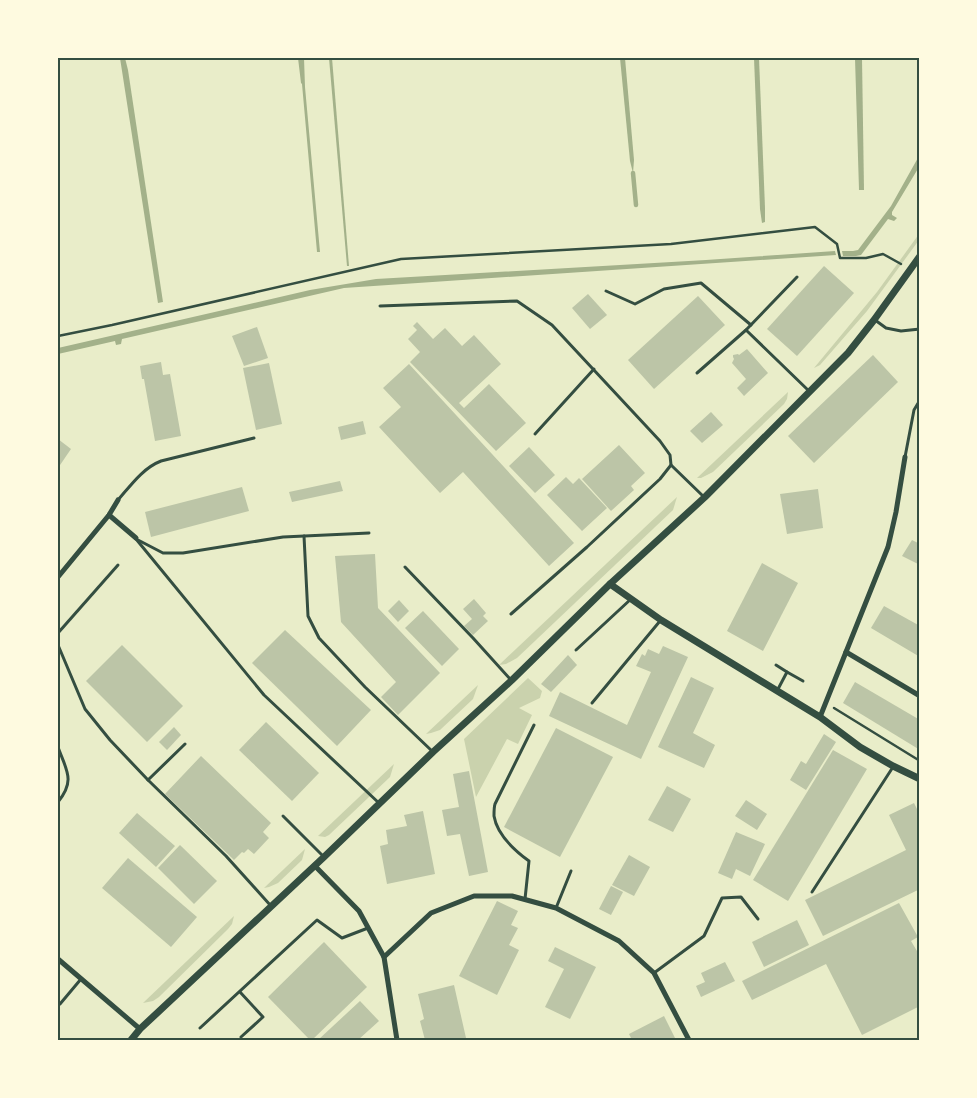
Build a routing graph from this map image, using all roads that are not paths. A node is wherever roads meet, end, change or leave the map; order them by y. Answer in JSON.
{"nodes":[{"id":1,"x":920,"y":256,"type":"edge"},
{"id":2,"x":797,"y":277,"type":"dead end"},
{"id":3,"x":606,"y":291,"type":"dead end"},
{"id":4,"x":380,"y":306,"type":"dead end"},
{"id":5,"x":874,"y":320,"type":"junction"},
{"id":6,"x":751,"y":325,"type":"junction"},
{"id":7,"x":920,"y":329,"type":"edge"},
{"id":8,"x":746,"y":330,"type":"junction"},
{"id":9,"x":594,"y":369,"type":"junction"},
{"id":10,"x":697,"y":373,"type":"dead end"},
{"id":11,"x":810,"y":392,"type":"junction"},
{"id":12,"x":920,"y":400,"type":"edge"},
{"id":13,"x":535,"y":434,"type":"dead end"},
{"id":14,"x":254,"y":438,"type":"dead end"},
{"id":15,"x":905,"y":456,"type":"joint"},
{"id":16,"x":671,"y":465,"type":"junction"},
{"id":17,"x":704,"y":497,"type":"junction"},
{"id":18,"x":118,"y":500,"type":"joint"},
{"id":19,"x":109,"y":515,"type":"junction"},
{"id":20,"x":369,"y":533,"type":"dead end"},
{"id":21,"x":304,"y":536,"type":"junction"},
{"id":22,"x":136,"y":538,"type":"junction"},
{"id":23,"x":118,"y":566,"type":"dead end"},
{"id":24,"x":405,"y":567,"type":"dead end"},
{"id":25,"x":58,"y":577,"type":"edge"},
{"id":26,"x":610,"y":584,"type":"junction"},
{"id":27,"x":631,"y":599,"type":"junction"},
{"id":28,"x":511,"y":614,"type":"dead end"},
{"id":29,"x":661,"y":620,"type":"junction"},
{"id":30,"x":58,"y":633,"type":"edge"},
{"id":31,"x":58,"y":645,"type":"edge"},
{"id":32,"x":576,"y":650,"type":"dead end"},
{"id":33,"x":846,"y":652,"type":"junction"},
{"id":34,"x":776,"y":665,"type":"dead end"},
{"id":35,"x":787,"y":672,"type":"junction"},
{"id":36,"x":512,"y":680,"type":"junction"},
{"id":37,"x":803,"y":681,"type":"dead end"},
{"id":38,"x":777,"y":691,"type":"junction"},
{"id":39,"x":920,"y":696,"type":"edge"},
{"id":40,"x":592,"y":703,"type":"dead end"},
{"id":41,"x":820,"y":717,"type":"junction"},
{"id":42,"x":534,"y":726,"type":"dead end"},
{"id":43,"x":185,"y":744,"type":"dead end"},
{"id":44,"x":58,"y":747,"type":"edge"},
{"id":45,"x":433,"y":752,"type":"junction"},
{"id":46,"x":893,"y":766,"type":"junction"},
{"id":47,"x":920,"y":779,"type":"edge"},
{"id":48,"x":148,"y":780,"type":"junction"},
{"id":49,"x":58,"y":802,"type":"edge"},
{"id":50,"x":380,"y":804,"type":"junction"},
{"id":51,"x":283,"y":816,"type":"dead end"},
{"id":52,"x":324,"y":857,"type":"junction"},
{"id":53,"x":315,"y":866,"type":"junction"},
{"id":54,"x":571,"y":871,"type":"dead end"},
{"id":55,"x":812,"y":892,"type":"dead end"},
{"id":56,"x":525,"y":900,"type":"junction"},
{"id":57,"x":272,"y":906,"type":"junction"},
{"id":58,"x":556,"y":908,"type":"junction"},
{"id":59,"x":758,"y":919,"type":"dead end"},
{"id":60,"x":368,"y":928,"type":"junction"},
{"id":61,"x":384,"y":957,"type":"junction"},
{"id":62,"x":58,"y":960,"type":"edge"},
{"id":63,"x":654,"y":973,"type":"junction"},
{"id":64,"x":81,"y":979,"type":"junction"},
{"id":65,"x":240,"y":992,"type":"junction"},
{"id":66,"x":60,"y":1004,"type":"dead end"},
{"id":67,"x":200,"y":1028,"type":"dead end"},
{"id":68,"x":140,"y":1029,"type":"junction"},
{"id":69,"x":242,"y":1037,"type":"dead end"},
{"id":70,"x":131,"y":1040,"type":"edge"},
{"id":71,"x":397,"y":1040,"type":"edge"},
{"id":72,"x":689,"y":1040,"type":"edge"}],
"edges":[{"from":1,"to":5,"type":"street"},
{"from":2,"to":6,"type":"lane"},
{"from":3,"to":6,"type":"lane"},
{"from":4,"to":9,"type":"lane"},
{"from":5,"to":7,"type":"lane"},
{"from":5,"to":11,"type":"street"},
{"from":6,"to":8,"type":"lane"},
{"from":8,"to":10,"type":"lane"},
{"from":8,"to":11,"type":"lane"},
{"from":9,"to":13,"type":"lane"},
{"from":9,"to":16,"type":"lane"},
{"from":11,"to":17,"type":"street"},
{"from":12,"to":15,"type":"lane"},
{"from":14,"to":18,"type":"lane"},
{"from":15,"to":33,"type":"street"},
{"from":16,"to":17,"type":"lane"},
{"from":16,"to":28,"type":"lane"},
{"from":17,"to":26,"type":"street"},
{"from":18,"to":19,"type":"street"},
{"from":19,"to":22,"type":"street"},
{"from":19,"to":25,"type":"street"},
{"from":20,"to":21,"type":"lane"},
{"from":21,"to":22,"type":"lane"},
{"from":21,"to":45,"type":"lane"},
{"from":22,"to":50,"type":"lane"},
{"from":23,"to":30,"type":"lane"},
{"from":24,"to":36,"type":"lane"},
{"from":26,"to":27,"type":"street"},
{"from":26,"to":36,"type":"street"},
{"from":27,"to":29,"type":"street"},
{"from":27,"to":32,"type":"lane"},
{"from":29,"to":38,"type":"street"},
{"from":29,"to":40,"type":"lane"},
{"from":31,"to":48,"type":"lane"},
{"from":33,"to":39,"type":"street"},
{"from":33,"to":41,"type":"street"},
{"from":34,"to":35,"type":"lane"},
{"from":35,"to":37,"type":"lane"},
{"from":35,"to":38,"type":"lane"},
{"from":36,"to":45,"type":"street"},
{"from":38,"to":41,"type":"street"},
{"from":41,"to":46,"type":"street"},
{"from":42,"to":56,"type":"lane"},
{"from":43,"to":48,"type":"lane"},
{"from":44,"to":49,"type":"lane"},
{"from":45,"to":50,"type":"street"},
{"from":46,"to":47,"type":"street"},
{"from":46,"to":55,"type":"lane"},
{"from":48,"to":57,"type":"lane"},
{"from":50,"to":52,"type":"street"},
{"from":51,"to":52,"type":"lane"},
{"from":52,"to":53,"type":"street"},
{"from":53,"to":57,"type":"street"},
{"from":53,"to":60,"type":"street"},
{"from":54,"to":58,"type":"lane"},
{"from":56,"to":58,"type":"street"},
{"from":56,"to":61,"type":"street"},
{"from":57,"to":68,"type":"street"},
{"from":58,"to":63,"type":"street"},
{"from":59,"to":63,"type":"lane"},
{"from":60,"to":61,"type":"street"},
{"from":60,"to":65,"type":"lane"},
{"from":61,"to":71,"type":"street"},
{"from":62,"to":64,"type":"street"},
{"from":63,"to":72,"type":"street"},
{"from":64,"to":66,"type":"lane"},
{"from":64,"to":68,"type":"street"},
{"from":65,"to":67,"type":"lane"},
{"from":65,"to":69,"type":"lane"},
{"from":68,"to":70,"type":"street"}]}
